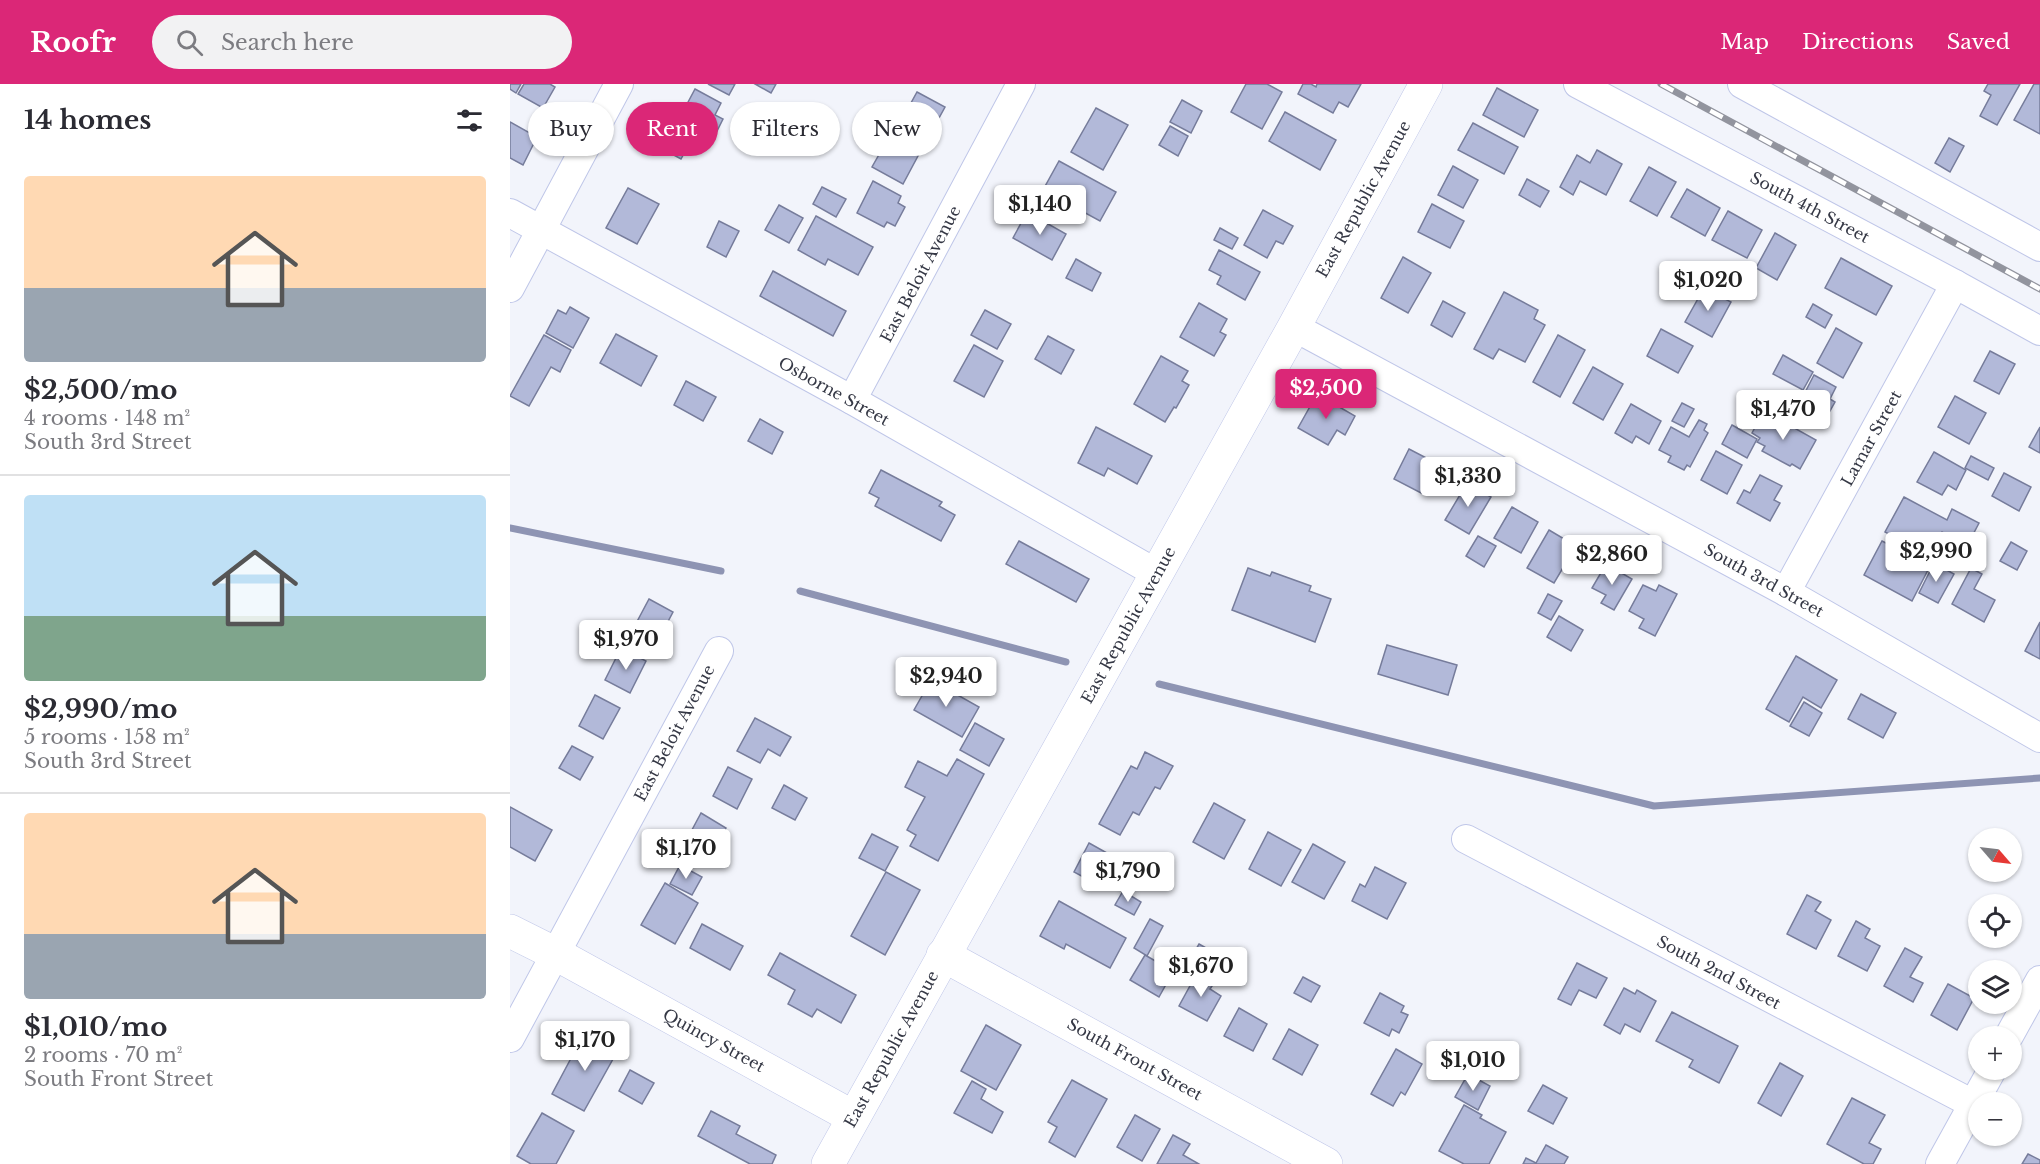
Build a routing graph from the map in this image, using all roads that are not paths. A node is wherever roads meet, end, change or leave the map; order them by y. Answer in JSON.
{"nodes":[{"id":1,"x":619,"y":84,"type":"edge"},
{"id":2,"x":1021,"y":84,"type":"edge"},
{"id":3,"x":1426,"y":84,"type":"edge"},
{"id":4,"x":1578,"y":84,"type":"edge"},
{"id":5,"x":1742,"y":84,"type":"edge"},
{"id":6,"x":510,"y":213,"type":"edge"},
{"id":7,"x":541,"y":229,"type":"junction"},
{"id":8,"x":2040,"y":247,"type":"edge"},
{"id":9,"x":1955,"y":284,"type":"junction"},
{"id":10,"x":510,"y":288,"type":"edge"},
{"id":11,"x":1294,"y":327,"type":"junction"},
{"id":12,"x":2040,"y":331,"type":"edge"},
{"id":13,"x":852,"y":400,"type":"junction"},
{"id":14,"x":1156,"y":573,"type":"junction"},
{"id":15,"x":1786,"y":592,"type":"junction"},
{"id":16,"x":719,"y":651,"type":"dead end"},
{"id":17,"x":2040,"y":738,"type":"edge"},
{"id":18,"x":1466,"y":839,"type":"dead end"},
{"id":19,"x":510,"y":931,"type":"edge"},
{"id":20,"x":556,"y":954,"type":"junction"},
{"id":21,"x":943,"y":955,"type":"junction"},
{"id":22,"x":2040,"y":980,"type":"edge"},
{"id":23,"x":2015,"y":1026,"type":"edge"},
{"id":24,"x":510,"y":1038,"type":"edge"},
{"id":25,"x":1968,"y":1101,"type":"edge"},
{"id":26,"x":1968,"y":1113,"type":"edge"},
{"id":27,"x":853,"y":1116,"type":"junction"},
{"id":28,"x":1315,"y":1161,"type":"edge"},
{"id":29,"x":828,"y":1164,"type":"edge"},
{"id":30,"x":1940,"y":1164,"type":"edge"}],
"edges":[{"from":1,"to":7,"type":"street"},
{"from":2,"to":13,"type":"street","name":"East Beloit Avenue"},
{"from":3,"to":11,"type":"street","name":"East Republic Avenue"},
{"from":4,"to":9,"type":"street","name":"South 4th Street"},
{"from":5,"to":8,"type":"street"},
{"from":6,"to":7,"type":"street","name":"Osborne Street"},
{"from":7,"to":10,"type":"street"},
{"from":7,"to":13,"type":"street","name":"Osborne Street"},
{"from":9,"to":12,"type":"street","name":"South 4th Street"},
{"from":9,"to":15,"type":"street","name":"Lamar Street"},
{"from":11,"to":14,"type":"street","name":"East Republic Avenue"},
{"from":11,"to":15,"type":"street","name":"South 3rd Street"},
{"from":13,"to":14,"type":"street","name":"Osborne Street"},
{"from":14,"to":21,"type":"street","name":"East Republic Avenue"},
{"from":15,"to":17,"type":"street","name":"South 3rd Street"},
{"from":16,"to":20,"type":"street","name":"East Beloit Avenue"},
{"from":18,"to":25,"type":"street","name":"South 2nd Street"},
{"from":19,"to":20,"type":"street","name":"Quincy Street"},
{"from":20,"to":24,"type":"street","name":"East Beloit Avenue"},
{"from":20,"to":27,"type":"street","name":"Quincy Street"},
{"from":21,"to":27,"type":"street","name":"East Republic Avenue"},
{"from":21,"to":28,"type":"street","name":"South Front Street"},
{"from":22,"to":23,"type":"street"},
{"from":26,"to":30,"type":"street"},
{"from":27,"to":29,"type":"street","name":"East Republic Avenue"}]}
